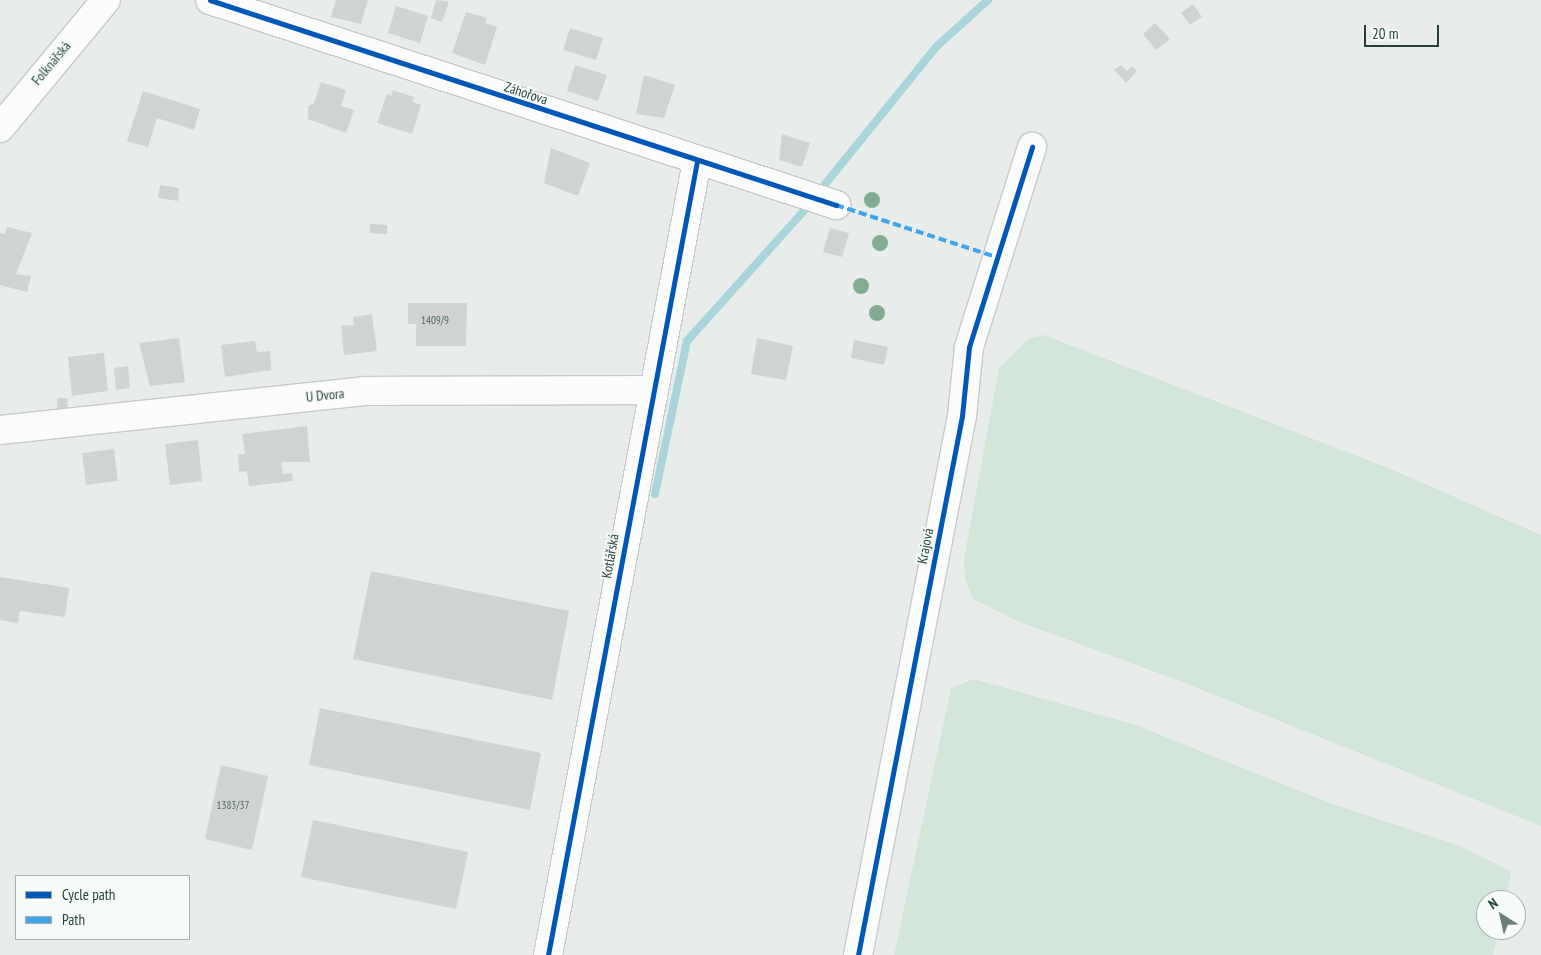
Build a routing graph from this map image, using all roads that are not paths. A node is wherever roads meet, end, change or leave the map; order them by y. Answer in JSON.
{"nodes":[{"id":1,"x":106,"y":0,"type":"edge"},
{"id":2,"x":210,"y":0,"type":"edge"},
{"id":3,"x":0,"y":128,"type":"edge"},
{"id":4,"x":1032,"y":147,"type":"dead end"},
{"id":5,"x":697,"y":161,"type":"junction"},
{"id":6,"x":836,"y":205,"type":"dead end"},
{"id":7,"x":652,"y":390,"type":"junction"},
{"id":8,"x":0,"y":430,"type":"edge"},
{"id":9,"x":548,"y":955,"type":"edge"},
{"id":10,"x":858,"y":955,"type":"edge"}],
"edges":[{"from":1,"to":3,"type":"street","name":"Folknářská"},
{"from":2,"to":5,"type":"street","name":"Záhořova"},
{"from":4,"to":10,"type":"street","name":"Krajová"},
{"from":5,"to":6,"type":"street","name":"Záhořova"},
{"from":5,"to":7,"type":"street","name":"Kotlářská"},
{"from":7,"to":8,"type":"street","name":"U Dvora"},
{"from":7,"to":9,"type":"street","name":"Kotlářská"}]}
